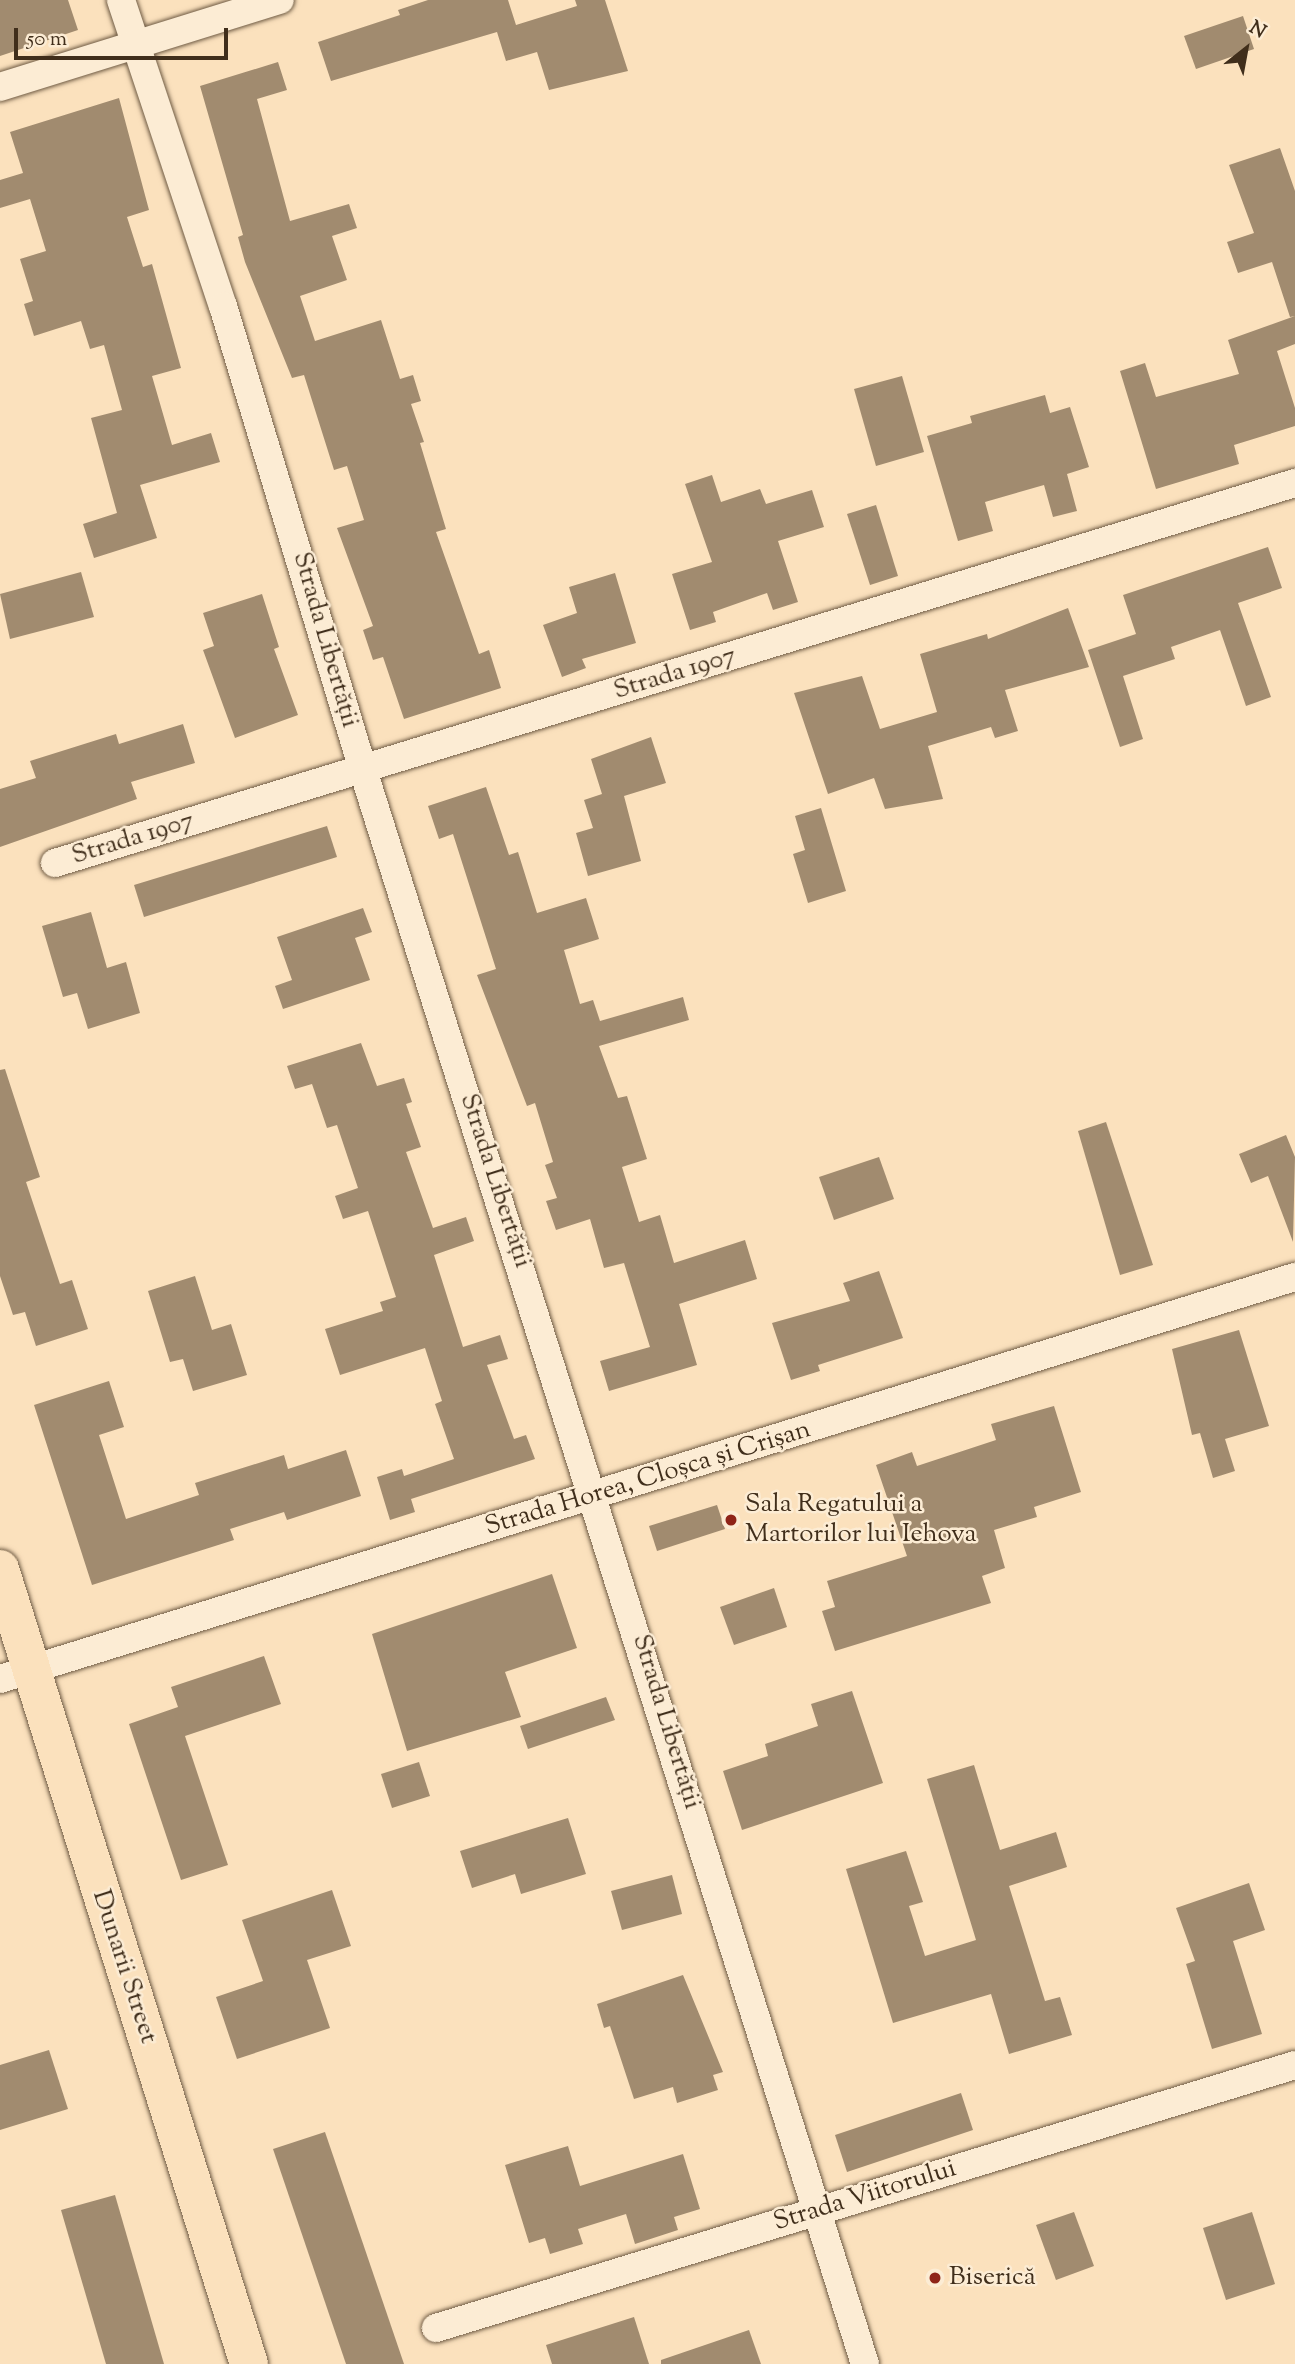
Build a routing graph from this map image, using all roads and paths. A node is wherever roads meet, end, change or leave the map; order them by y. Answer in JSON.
{"nodes":[{"id":1,"x":121,"y":0,"type":"edge"},
{"id":2,"x":280,"y":0,"type":"edge"},
{"id":3,"x":135,"y":44,"type":"junction"},
{"id":4,"x":0,"y":87,"type":"edge"},
{"id":5,"x":1295,"y":483,"type":"edge"},
{"id":6,"x":363,"y":770,"type":"junction"},
{"id":7,"x":55,"y":863,"type":"dead end"},
{"id":8,"x":1295,"y":1277,"type":"edge"},
{"id":9,"x":595,"y":1496,"type":"junction"},
{"id":10,"x":0,"y":1569,"type":"edge"},
{"id":11,"x":15,"y":1674,"type":"edge"},
{"id":12,"x":1295,"y":2065,"type":"edge"},
{"id":13,"x":817,"y":2210,"type":"junction"},
{"id":14,"x":436,"y":2329,"type":"dead end"},
{"id":15,"x":249,"y":2364,"type":"edge"},
{"id":16,"x":864,"y":2364,"type":"edge"}],
"edges":[{"from":1,"to":3,"type":"street","name":"Strada Libertății"},
{"from":2,"to":3,"type":"street"},
{"from":3,"to":4,"type":"street"},
{"from":3,"to":6,"type":"street","name":"Strada Libertății"},
{"from":5,"to":6,"type":"street","name":"Strada 1907"},
{"from":6,"to":7,"type":"street","name":"Strada 1907"},
{"from":6,"to":9,"type":"street","name":"Strada Libertății"},
{"from":8,"to":9,"type":"street","name":"Strada Horea, Cloşca şi Crişan"},
{"from":9,"to":11,"type":"street","name":"Strada Horea, Cloşca şi Crişan"},
{"from":9,"to":13,"type":"street","name":"Strada Libertății"},
{"from":10,"to":11,"type":"main road","name":"Dunarii Street"},
{"from":11,"to":15,"type":"main road","name":"Dunarii Street"},
{"from":12,"to":13,"type":"street","name":"Strada Viitorului"},
{"from":13,"to":14,"type":"street","name":"Strada Viitorului"},
{"from":13,"to":16,"type":"street","name":"Strada Libertății"}]}
